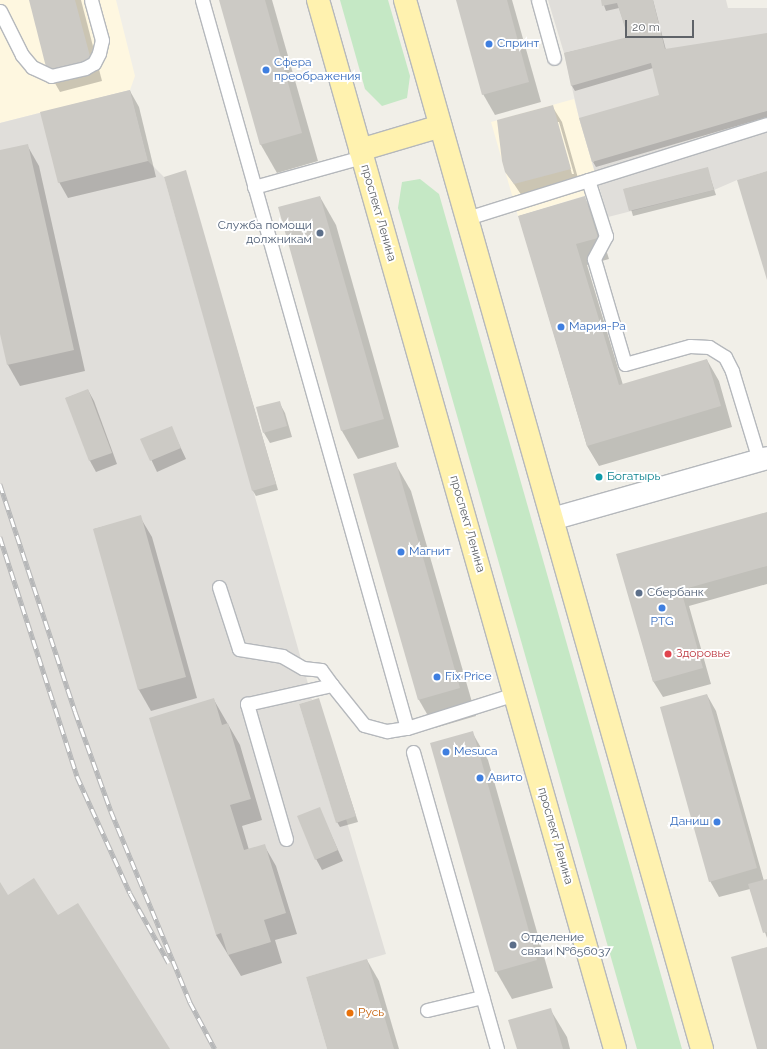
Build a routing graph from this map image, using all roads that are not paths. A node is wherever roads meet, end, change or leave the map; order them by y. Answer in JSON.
{"nodes":[{"id":1,"x":91,"y":0,"type":"edge"},
{"id":2,"x":202,"y":0,"type":"edge"},
{"id":3,"x":318,"y":0,"type":"edge"},
{"id":4,"x":405,"y":0,"type":"edge"},
{"id":5,"x":538,"y":0,"type":"edge"},
{"id":6,"x":0,"y":11,"type":"edge"},
{"id":7,"x":554,"y":58,"type":"dead end"},
{"id":8,"x":767,"y":124,"type":"edge"},
{"id":9,"x":440,"y":126,"type":"junction"},
{"id":10,"x":361,"y":153,"type":"junction"},
{"id":11,"x":588,"y":180,"type":"junction"},
{"id":12,"x":254,"y":187,"type":"junction"},
{"id":13,"x":467,"y":218,"type":"junction"},
{"id":14,"x":763,"y":459,"type":"edge"},
{"id":15,"x":552,"y":518,"type":"junction"},
{"id":16,"x":219,"y":587,"type":"dead end"},
{"id":17,"x":332,"y":685,"type":"junction"},
{"id":18,"x":515,"y":694,"type":"junction"},
{"id":19,"x":407,"y":728,"type":"junction"},
{"id":20,"x":413,"y":752,"type":"dead end"},
{"id":21,"x":286,"y":839,"type":"dead end"},
{"id":22,"x":482,"y":997,"type":"junction"},
{"id":23,"x":427,"y":1010,"type":"dead end"},
{"id":24,"x":497,"y":1049,"type":"edge"},
{"id":25,"x":615,"y":1049,"type":"edge"},
{"id":26,"x":702,"y":1049,"type":"edge"}],
"edges":[{"from":1,"to":6,"type":"lane"},
{"from":2,"to":12,"type":"lane"},
{"from":3,"to":10,"type":"main road","name":"проспект Ленина"},
{"from":4,"to":9,"type":"main road"},
{"from":5,"to":7,"type":"lane"},
{"from":8,"to":11,"type":"lane"},
{"from":9,"to":10,"type":"main road"},
{"from":9,"to":13,"type":"main road"},
{"from":10,"to":12,"type":"lane"},
{"from":10,"to":18,"type":"main road","name":"проспект Ленина"},
{"from":11,"to":13,"type":"lane"},
{"from":11,"to":14,"type":"lane"},
{"from":12,"to":19,"type":"lane"},
{"from":13,"to":15,"type":"main road"},
{"from":14,"to":15,"type":"street"},
{"from":15,"to":26,"type":"main road"},
{"from":16,"to":17,"type":"lane"},
{"from":17,"to":19,"type":"lane"},
{"from":17,"to":21,"type":"lane"},
{"from":18,"to":19,"type":"lane"},
{"from":18,"to":25,"type":"main road","name":"проспект Ленина"},
{"from":20,"to":22,"type":"lane"},
{"from":22,"to":23,"type":"lane"},
{"from":22,"to":24,"type":"lane"}]}
